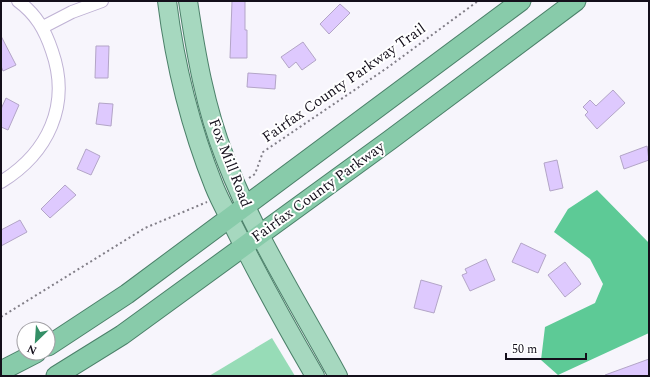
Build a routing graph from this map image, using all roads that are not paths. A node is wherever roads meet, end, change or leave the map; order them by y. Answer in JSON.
{"nodes":[{"id":1,"x":18,"y":1,"type":"edge"},
{"id":2,"x":102,"y":1,"type":"edge"},
{"id":3,"x":166,"y":1,"type":"edge"},
{"id":4,"x":188,"y":1,"type":"edge"},
{"id":5,"x":522,"y":1,"type":"edge"},
{"id":6,"x":576,"y":1,"type":"edge"},
{"id":7,"x":43,"y":27,"type":"junction"},
{"id":8,"x":1,"y":182,"type":"edge"},
{"id":9,"x":246,"y":206,"type":"junction"},
{"id":10,"x":229,"y":217,"type":"junction"},
{"id":11,"x":260,"y":234,"type":"junction"},
{"id":12,"x":243,"y":246,"type":"junction"},
{"id":13,"x":56,"y":341,"type":"edge"},
{"id":14,"x":20,"y":361,"type":"edge"},
{"id":15,"x":1,"y":371,"type":"edge"},
{"id":16,"x":56,"y":376,"type":"edge"},
{"id":17,"x":315,"y":376,"type":"edge"},
{"id":18,"x":338,"y":376,"type":"edge"}],
"edges":[{"from":1,"to":7,"type":"street"},
{"from":2,"to":7,"type":"street"},
{"from":3,"to":10,"type":"main road","name":"Fox Mill Road"},
{"from":4,"to":9,"type":"main road","name":"Fox Mill Road"},
{"from":5,"to":9,"type":"highway","name":"Fairfax County Parkway"},
{"from":6,"to":11,"type":"highway","name":"Fairfax County Parkway"},
{"from":7,"to":8,"type":"street"},
{"from":9,"to":10,"type":"highway","name":"Fairfax County Parkway"},
{"from":9,"to":11,"type":"main road","name":"Fox Mill Road"},
{"from":10,"to":12,"type":"main road","name":"Fox Mill Road"},
{"from":10,"to":13,"type":"highway","name":"Fairfax County Parkway"},
{"from":11,"to":12,"type":"highway","name":"Fairfax County Parkway"},
{"from":11,"to":18,"type":"main road","name":"Fox Mill Road"},
{"from":12,"to":16,"type":"highway","name":"Fairfax County Parkway"},
{"from":12,"to":17,"type":"main road","name":"Fox Mill Road"},
{"from":14,"to":15,"type":"highway"}]}
